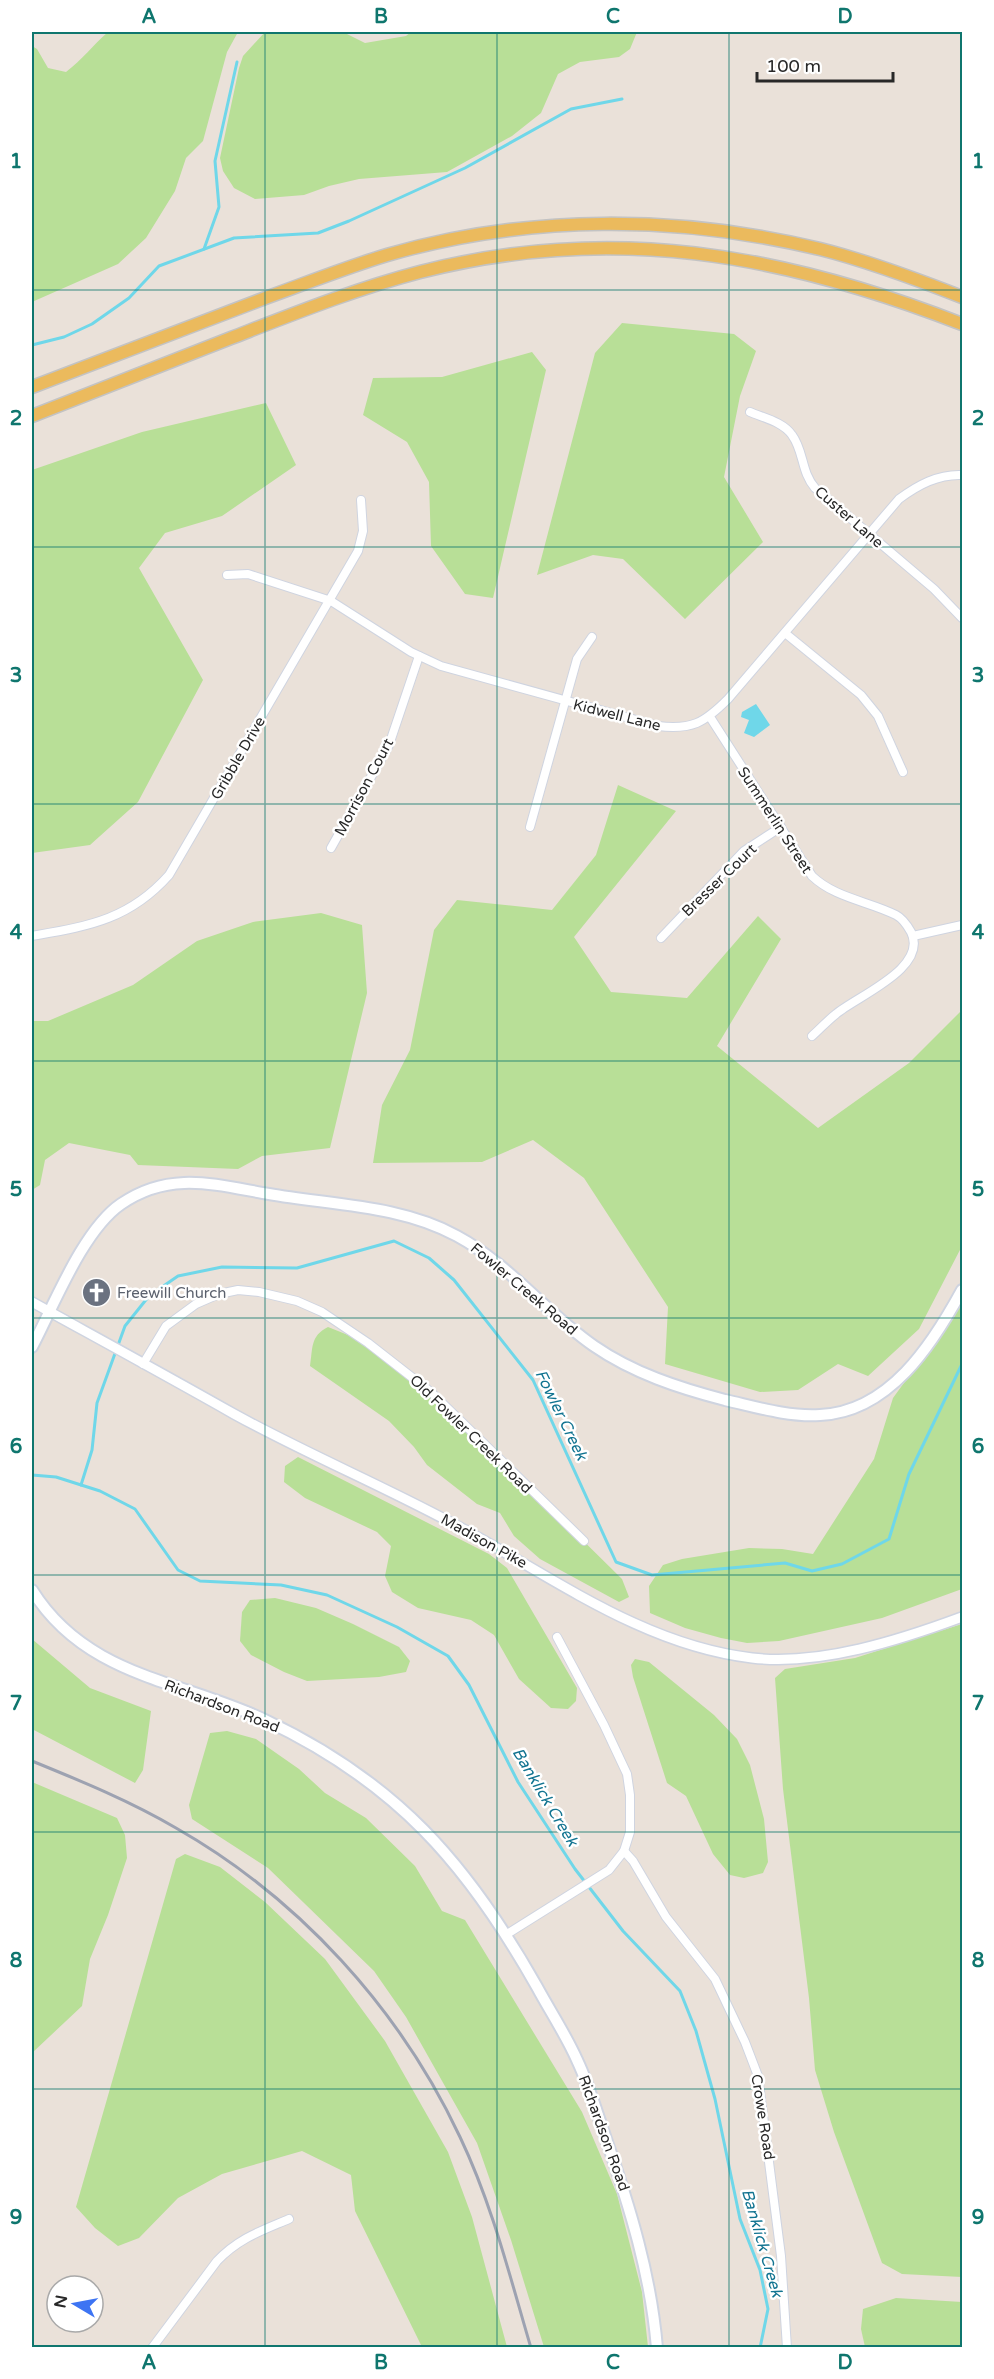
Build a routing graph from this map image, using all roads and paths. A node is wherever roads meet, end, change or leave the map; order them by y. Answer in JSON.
{"nodes":[{"id":1,"x":963,"y":297,"type":"edge"},
{"id":2,"x":963,"y":324,"type":"edge"},
{"id":3,"x":32,"y":387,"type":"edge"},
{"id":4,"x":750,"y":412,"type":"dead end"},
{"id":5,"x":32,"y":416,"type":"edge"},
{"id":6,"x":963,"y":475,"type":"edge"},
{"id":7,"x":361,"y":500,"type":"dead end"},
{"id":8,"x":868,"y":534,"type":"junction"},
{"id":9,"x":227,"y":575,"type":"dead end"},
{"id":10,"x":330,"y":601,"type":"junction"},
{"id":11,"x":963,"y":618,"type":"edge"},
{"id":12,"x":785,"y":633,"type":"junction"},
{"id":13,"x":592,"y":637,"type":"dead end"},
{"id":14,"x":419,"y":656,"type":"junction"},
{"id":15,"x":565,"y":701,"type":"junction"},
{"id":16,"x":710,"y":717,"type":"junction"},
{"id":17,"x":903,"y":772,"type":"dead end"},
{"id":18,"x":530,"y":827,"type":"dead end"},
{"id":19,"x":781,"y":827,"type":"junction"},
{"id":20,"x":331,"y":848,"type":"dead end"},
{"id":21,"x":963,"y":925,"type":"edge"},
{"id":22,"x":32,"y":936,"type":"edge"},
{"id":23,"x":913,"y":936,"type":"junction"},
{"id":24,"x":661,"y":938,"type":"dead end"},
{"id":25,"x":812,"y":1036,"type":"dead end"},
{"id":26,"x":963,"y":1290,"type":"edge"},
{"id":27,"x":32,"y":1302,"type":"edge"},
{"id":28,"x":50,"y":1312,"type":"junction"},
{"id":29,"x":32,"y":1347,"type":"edge"},
{"id":30,"x":143,"y":1364,"type":"junction"},
{"id":31,"x":584,"y":1541,"type":"dead end"},
{"id":32,"x":32,"y":1590,"type":"edge"},
{"id":33,"x":963,"y":1617,"type":"edge"},
{"id":34,"x":557,"y":1637,"type":"dead end"},
{"id":35,"x":624,"y":1851,"type":"junction"},
{"id":36,"x":507,"y":1934,"type":"junction"},
{"id":37,"x":289,"y":2219,"type":"dead end"},
{"id":38,"x":152,"y":2348,"type":"edge"},
{"id":39,"x":657,"y":2348,"type":"edge"},
{"id":40,"x":787,"y":2348,"type":"edge"}],
"edges":[{"from":1,"to":3,"type":"main road"},
{"from":2,"to":5,"type":"main road"},
{"from":4,"to":8,"type":"street","name":"Custer Lane"},
{"from":6,"to":8,"type":"street","name":"Kidwell Lane"},
{"from":7,"to":10,"type":"street","name":"Gribble Drive"},
{"from":8,"to":11,"type":"street","name":"Custer Lane"},
{"from":8,"to":12,"type":"street","name":"Kidwell Lane"},
{"from":9,"to":10,"type":"street","name":"Kidwell Lane"},
{"from":10,"to":14,"type":"street","name":"Kidwell Lane"},
{"from":10,"to":22,"type":"street","name":"Gribble Drive"},
{"from":12,"to":16,"type":"street","name":"Kidwell Lane"},
{"from":12,"to":17,"type":"street"},
{"from":13,"to":15,"type":"street"},
{"from":14,"to":15,"type":"street","name":"Kidwell Lane"},
{"from":14,"to":20,"type":"street","name":"Morrison Court"},
{"from":15,"to":16,"type":"street","name":"Kidwell Lane"},
{"from":15,"to":18,"type":"street"},
{"from":16,"to":19,"type":"street","name":"Summerlin Street"},
{"from":19,"to":23,"type":"street","name":"Summerlin Street"},
{"from":19,"to":24,"type":"street","name":"Bresser Court"},
{"from":21,"to":23,"type":"street"},
{"from":23,"to":25,"type":"street"},
{"from":26,"to":28,"type":"main road","name":"Fowler Creek Road"},
{"from":27,"to":28,"type":"street","name":"Madison Pike"},
{"from":28,"to":29,"type":"main road"},
{"from":28,"to":30,"type":"street","name":"Madison Pike"},
{"from":30,"to":31,"type":"street","name":"Old Fowler Creek Road"},
{"from":30,"to":33,"type":"street","name":"Madison Pike"},
{"from":32,"to":36,"type":"main road","name":"Richardson Road"},
{"from":34,"to":35,"type":"street"},
{"from":35,"to":36,"type":"street"},
{"from":35,"to":40,"type":"street","name":"Crowe Road"},
{"from":36,"to":39,"type":"main road","name":"Richardson Road"},
{"from":37,"to":38,"type":"street"}]}
